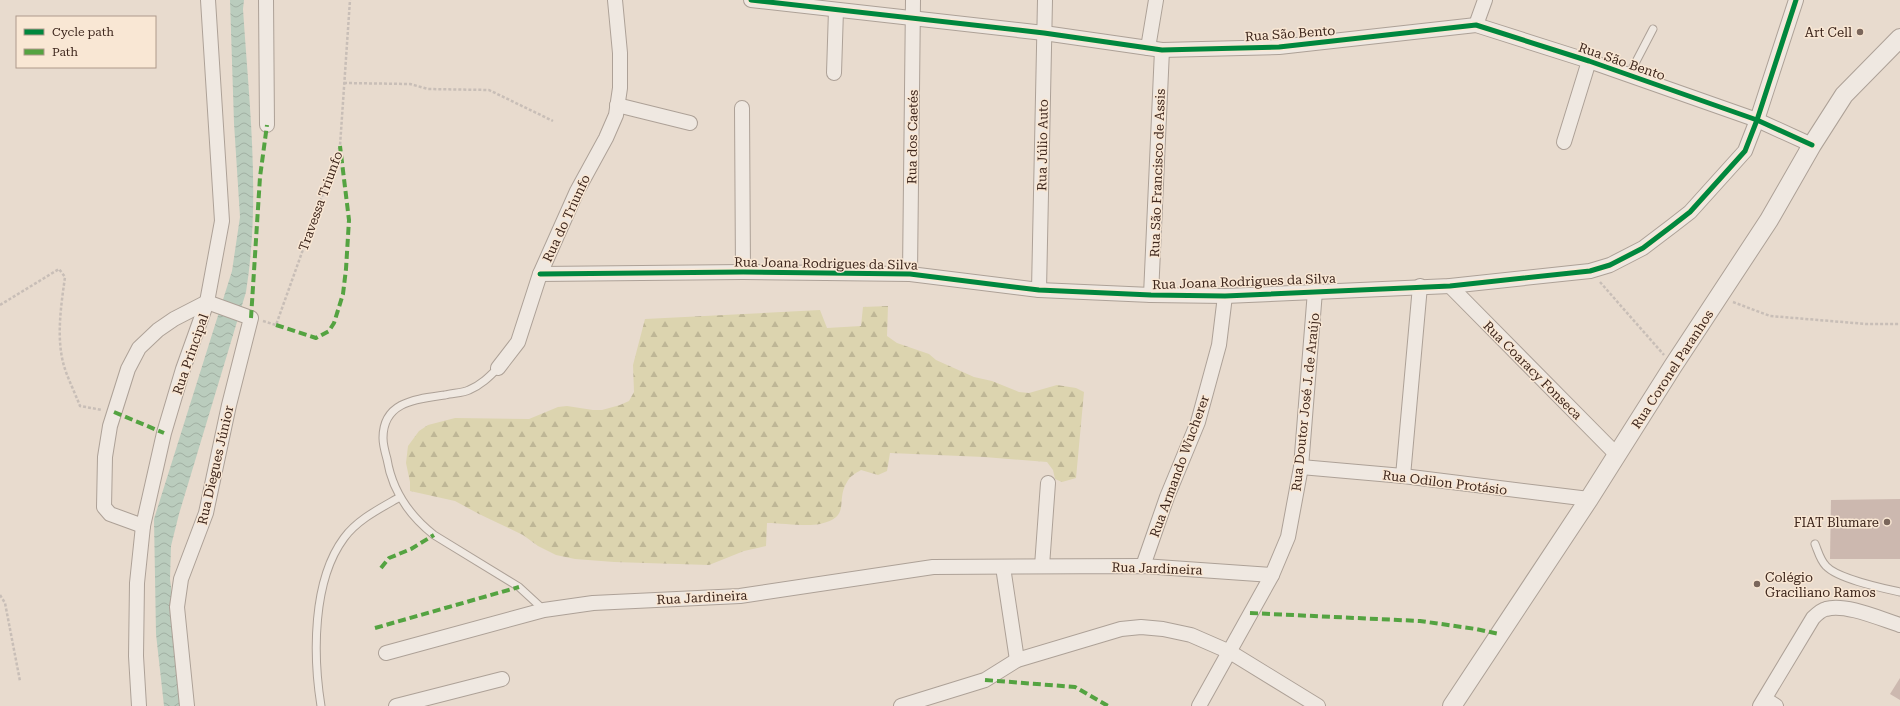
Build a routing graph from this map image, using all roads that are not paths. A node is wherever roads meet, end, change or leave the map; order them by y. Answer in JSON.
{"nodes":[{"id":1,"x":208,"y":0,"type":"edge"},
{"id":2,"x":266,"y":0,"type":"edge"},
{"id":3,"x":615,"y":0,"type":"edge"},
{"id":4,"x":751,"y":0,"type":"edge"},
{"id":5,"x":914,"y":0,"type":"edge"},
{"id":6,"x":1045,"y":0,"type":"edge"},
{"id":7,"x":1156,"y":0,"type":"edge"},
{"id":8,"x":1485,"y":0,"type":"edge"},
{"id":9,"x":1796,"y":0,"type":"edge"},
{"id":10,"x":777,"y":1,"type":"edge"},
{"id":11,"x":836,"y":10,"type":"junction"},
{"id":12,"x":914,"y":19,"type":"junction"},
{"id":13,"x":1476,"y":25,"type":"junction"},
{"id":14,"x":1653,"y":29,"type":"dead end"},
{"id":15,"x":1044,"y":33,"type":"junction"},
{"id":16,"x":1900,"y":38,"type":"edge"},
{"id":17,"x":1148,"y":48,"type":"junction"},
{"id":18,"x":1162,"y":50,"type":"junction"},
{"id":19,"x":1589,"y":61,"type":"junction"},
{"id":20,"x":834,"y":73,"type":"dead end"},
{"id":21,"x":1629,"y":75,"type":"junction"},
{"id":22,"x":617,"y":105,"type":"junction"},
{"id":23,"x":742,"y":108,"type":"dead end"},
{"id":24,"x":1757,"y":120,"type":"junction"},
{"id":25,"x":690,"y":124,"type":"dead end"},
{"id":26,"x":267,"y":125,"type":"dead end"},
{"id":27,"x":1564,"y":142,"type":"dead end"},
{"id":28,"x":1812,"y":145,"type":"junction"},
{"id":29,"x":743,"y":272,"type":"junction"},
{"id":30,"x":540,"y":274,"type":"junction"},
{"id":31,"x":910,"y":274,"type":"junction"},
{"id":32,"x":1420,"y":286,"type":"junction"},
{"id":33,"x":1450,"y":286,"type":"junction"},
{"id":34,"x":1039,"y":290,"type":"junction"},
{"id":35,"x":1315,"y":291,"type":"junction"},
{"id":36,"x":1151,"y":296,"type":"junction"},
{"id":37,"x":1226,"y":296,"type":"junction"},
{"id":38,"x":211,"y":303,"type":"junction"},
{"id":39,"x":498,"y":368,"type":"joint"},
{"id":40,"x":1617,"y":455,"type":"junction"},
{"id":41,"x":1301,"y":467,"type":"junction"},
{"id":42,"x":1403,"y":476,"type":"junction"},
{"id":43,"x":1048,"y":483,"type":"dead end"},
{"id":44,"x":400,"y":497,"type":"junction"},
{"id":45,"x":1589,"y":499,"type":"junction"},
{"id":46,"x":143,"y":526,"type":"junction"},
{"id":47,"x":1815,"y":544,"type":"dead end"},
{"id":48,"x":1042,"y":566,"type":"junction"},
{"id":49,"x":1143,"y":566,"type":"junction"},
{"id":50,"x":1003,"y":567,"type":"junction"},
{"id":51,"x":1272,"y":575,"type":"junction"},
{"id":52,"x":1900,"y":592,"type":"edge"},
{"id":53,"x":544,"y":610,"type":"junction"},
{"id":54,"x":1900,"y":626,"type":"edge"},
{"id":55,"x":1230,"y":652,"type":"junction"},
{"id":56,"x":386,"y":653,"type":"dead end"},
{"id":57,"x":1017,"y":660,"type":"junction"},
{"id":58,"x":502,"y":679,"type":"dead end"},
{"id":59,"x":1767,"y":704,"type":"edge"},
{"id":60,"x":139,"y":706,"type":"edge"},
{"id":61,"x":187,"y":706,"type":"edge"},
{"id":62,"x":321,"y":706,"type":"edge"},
{"id":63,"x":396,"y":706,"type":"edge"},
{"id":64,"x":901,"y":706,"type":"edge"},
{"id":65,"x":1199,"y":706,"type":"edge"},
{"id":66,"x":1318,"y":706,"type":"edge"},
{"id":67,"x":1452,"y":706,"type":"edge"}],
"edges":[{"from":1,"to":38,"type":"street","name":"Rua Principal"},
{"from":2,"to":26,"type":"street"},
{"from":3,"to":22,"type":"street","name":"Rua do Triunfo"},
{"from":4,"to":10,"type":"street","name":"Rua São Bento"},
{"from":5,"to":12,"type":"street","name":"Rua dos Caetés"},
{"from":6,"to":15,"type":"street","name":"Rua Júlio Auto"},
{"from":7,"to":17,"type":"street"},
{"from":8,"to":13,"type":"street"},
{"from":9,"to":24,"type":"street","name":"Rua Joana Rodrigues da Silva"},
{"from":10,"to":11,"type":"street","name":"Rua São Bento"},
{"from":11,"to":12,"type":"street","name":"Rua São Bento"},
{"from":11,"to":20,"type":"street"},
{"from":12,"to":15,"type":"street","name":"Rua São Bento"},
{"from":12,"to":31,"type":"street","name":"Rua dos Caetés"},
{"from":13,"to":18,"type":"street","name":"Rua São Bento"},
{"from":13,"to":19,"type":"street","name":"Rua São Bento"},
{"from":14,"to":21,"type":"lane"},
{"from":15,"to":17,"type":"street","name":"Rua São Bento"},
{"from":15,"to":34,"type":"street","name":"Rua Júlio Auto"},
{"from":16,"to":28,"type":"street","name":"Rua Coronel Paranhos"},
{"from":17,"to":18,"type":"street","name":"Rua São Bento"},
{"from":18,"to":36,"type":"street","name":"Rua São Francisco de Assis"},
{"from":19,"to":21,"type":"street","name":"Rua São Bento"},
{"from":19,"to":27,"type":"street"},
{"from":21,"to":24,"type":"street","name":"Rua São Bento"},
{"from":22,"to":25,"type":"street"},
{"from":22,"to":30,"type":"street","name":"Rua do Triunfo"},
{"from":23,"to":29,"type":"street"},
{"from":24,"to":28,"type":"street","name":"Rua São Bento"},
{"from":24,"to":33,"type":"street","name":"Rua Joana Rodrigues da Silva"},
{"from":28,"to":40,"type":"street","name":"Rua Coronel Paranhos"},
{"from":29,"to":30,"type":"street","name":"Rua Joana Rodrigues da Silva"},
{"from":29,"to":31,"type":"street","name":"Rua Joana Rodrigues da Silva"},
{"from":30,"to":39,"type":"street","name":"Rua do Triunfo"},
{"from":31,"to":34,"type":"street","name":"Rua Joana Rodrigues da Silva"},
{"from":32,"to":33,"type":"street","name":"Rua Joana Rodrigues da Silva"},
{"from":32,"to":35,"type":"street","name":"Rua Joana Rodrigues da Silva"},
{"from":32,"to":42,"type":"street"},
{"from":33,"to":40,"type":"street","name":"Rua Coaracy Fonseca"},
{"from":34,"to":36,"type":"street","name":"Rua Joana Rodrigues da Silva"},
{"from":35,"to":37,"type":"street","name":"Rua Joana Rodrigues da Silva"},
{"from":35,"to":41,"type":"street","name":"Rua Doutor José J. de Araújo"},
{"from":36,"to":37,"type":"street","name":"Rua Joana Rodrigues da Silva"},
{"from":37,"to":49,"type":"street","name":"Rua Armando Wucherer"},
{"from":38,"to":46,"type":"street","name":"Rua Principal"},
{"from":38,"to":46,"type":"street"},
{"from":38,"to":61,"type":"street","name":"Rua Diegues Júnior"},
{"from":39,"to":44,"type":"lane","name":"Rua do Triunfo"},
{"from":40,"to":45,"type":"street","name":"Rua Coronel Paranhos"},
{"from":41,"to":42,"type":"street","name":"Rua Odilon Protásio"},
{"from":41,"to":51,"type":"street","name":"Rua Doutor José J. de Araújo"},
{"from":42,"to":45,"type":"street","name":"Rua Odilon Protásio"},
{"from":43,"to":48,"type":"street"},
{"from":44,"to":53,"type":"lane"},
{"from":44,"to":62,"type":"lane"},
{"from":45,"to":67,"type":"street","name":"Rua Coronel Paranhos"},
{"from":46,"to":60,"type":"street","name":"Rua Principal"},
{"from":47,"to":52,"type":"lane"},
{"from":48,"to":49,"type":"street","name":"Rua Jardineira"},
{"from":48,"to":50,"type":"street","name":"Rua Jardineira"},
{"from":49,"to":51,"type":"street","name":"Rua Jardineira"},
{"from":50,"to":53,"type":"street","name":"Rua Jardineira"},
{"from":50,"to":57,"type":"street"},
{"from":51,"to":55,"type":"street","name":"Rua Doutor José J. de Araújo"},
{"from":53,"to":56,"type":"street","name":"Rua Jardineira"},
{"from":54,"to":59,"type":"street"},
{"from":55,"to":57,"type":"street"},
{"from":55,"to":65,"type":"street","name":"Rua Doutor José J. de Araújo"},
{"from":55,"to":66,"type":"street"},
{"from":57,"to":64,"type":"street"},
{"from":58,"to":63,"type":"street"}]}
